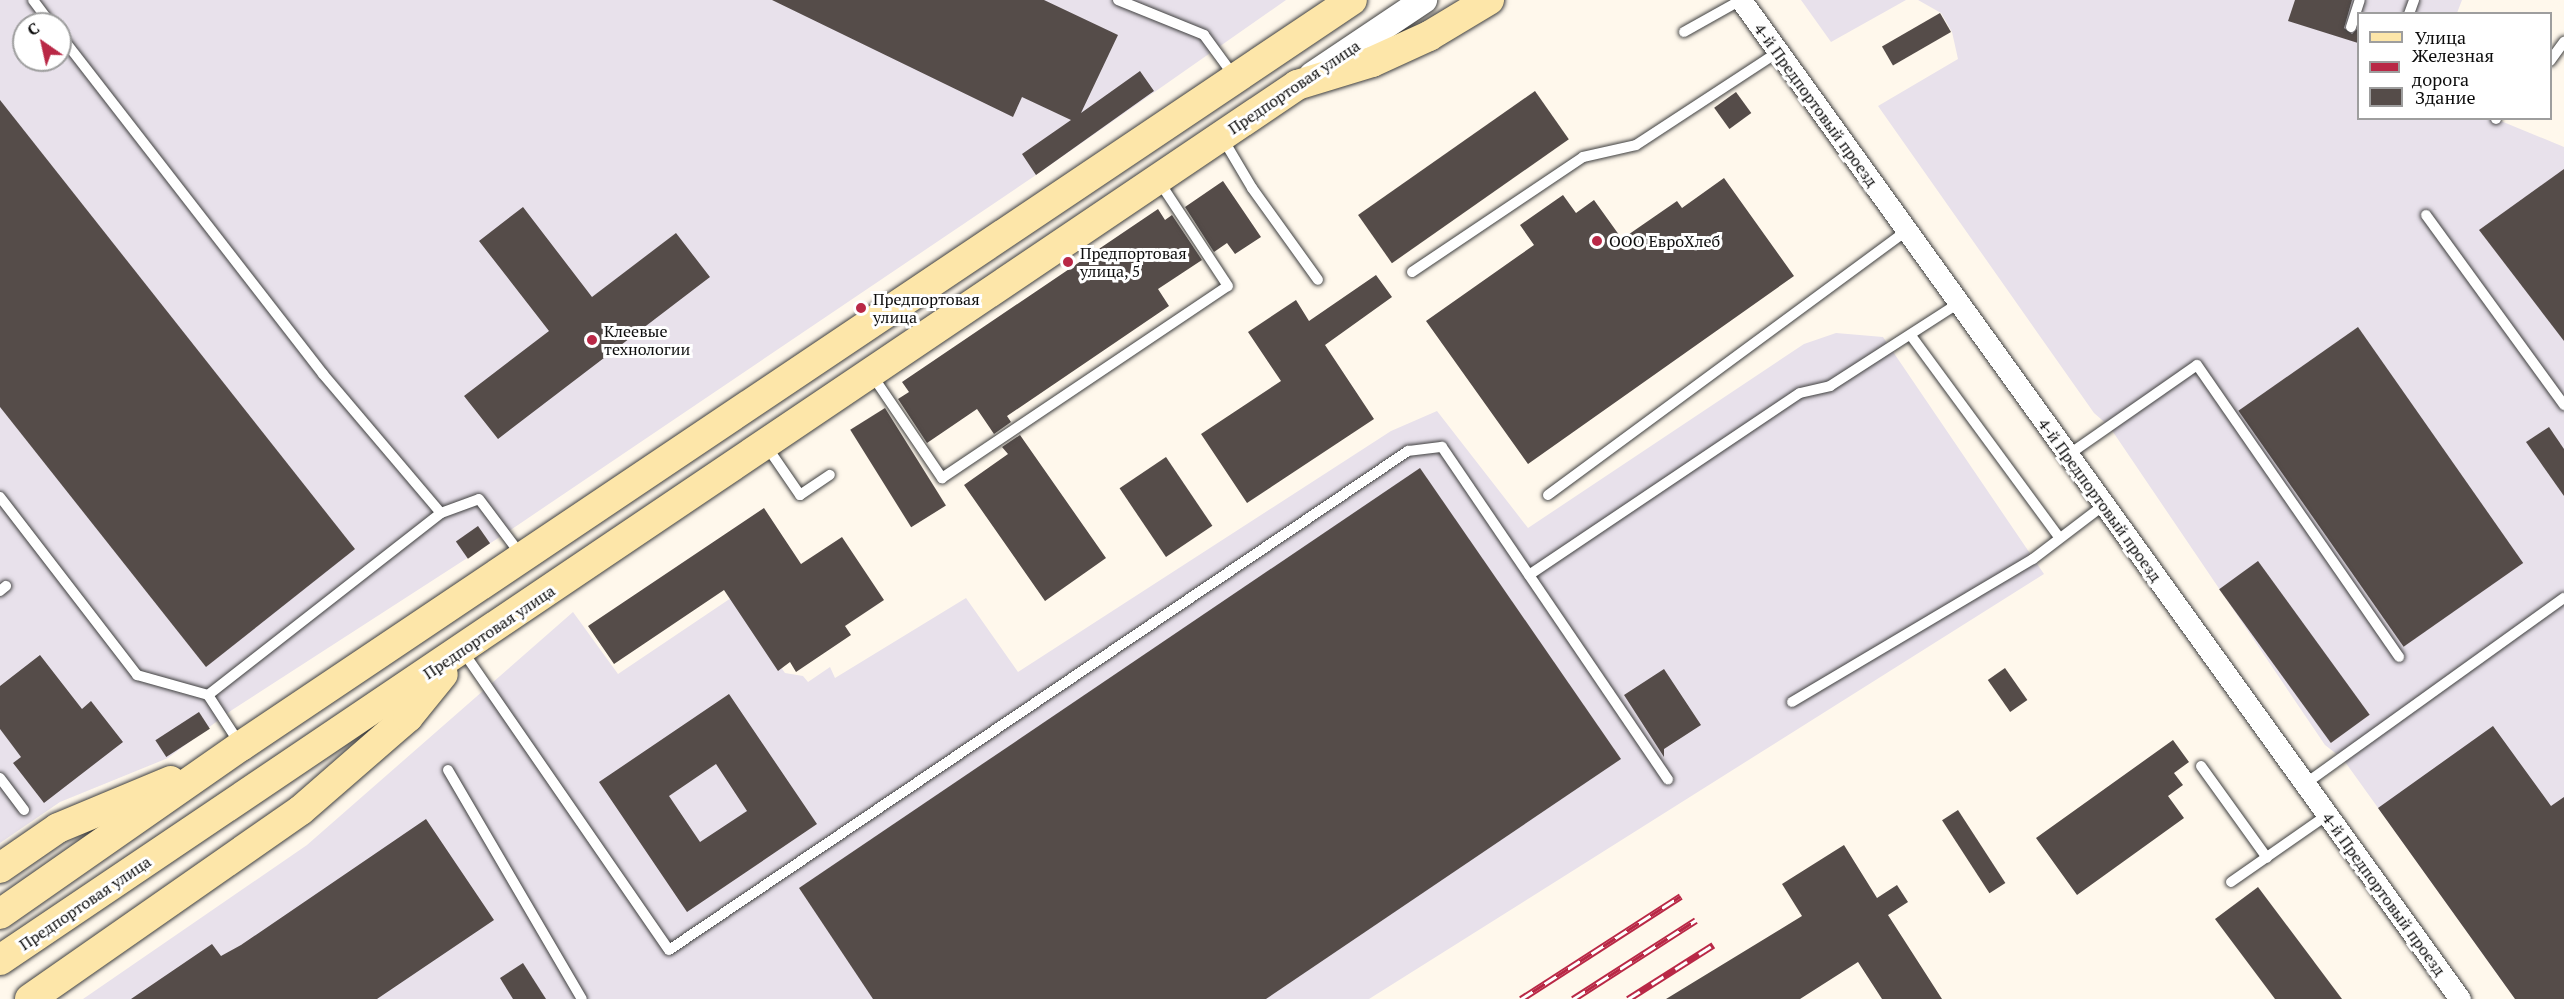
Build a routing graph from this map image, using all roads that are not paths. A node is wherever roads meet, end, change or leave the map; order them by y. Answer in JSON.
{"nodes":[{"id":1,"x":1118,"y":0,"type":"edge"},
{"id":2,"x":1424,"y":0,"type":"edge"},
{"id":3,"x":1489,"y":0,"type":"edge"},
{"id":4,"x":1741,"y":0,"type":"edge"},
{"id":5,"x":2360,"y":0,"type":"edge"},
{"id":6,"x":1345,"y":3,"type":"edge"},
{"id":7,"x":2351,"y":27,"type":"dead end"},
{"id":8,"x":1684,"y":32,"type":"dead end"},
{"id":9,"x":2564,"y":42,"type":"edge"},
{"id":10,"x":72,"y":50,"type":"edge"},
{"id":11,"x":1778,"y":52,"type":"junction"},
{"id":12,"x":2552,"y":58,"type":"edge"},
{"id":13,"x":1236,"y":79,"type":"junction"},
{"id":14,"x":1297,"y":85,"type":"junction"},
{"id":15,"x":1222,"y":136,"type":"junction"},
{"id":16,"x":1158,"y":179,"type":"junction"},
{"id":17,"x":2426,"y":215,"type":"dead end"},
{"id":18,"x":1906,"y":231,"type":"junction"},
{"id":19,"x":1412,"y":272,"type":"dead end"},
{"id":20,"x":1318,"y":280,"type":"dead end"},
{"id":21,"x":1959,"y":303,"type":"junction"},
{"id":22,"x":1912,"y":337,"type":"junction"},
{"id":23,"x":871,"y":373,"type":"junction"},
{"id":24,"x":2564,"y":405,"type":"edge"},
{"id":25,"x":765,"y":444,"type":"junction"},
{"id":26,"x":2068,"y":455,"type":"junction"},
{"id":27,"x":830,"y":475,"type":"dead end"},
{"id":28,"x":1548,"y":495,"type":"dead end"},
{"id":29,"x":0,"y":497,"type":"edge"},
{"id":30,"x":2104,"y":505,"type":"junction"},
{"id":31,"x":441,"y":513,"type":"junction"},
{"id":32,"x":2059,"y":537,"type":"junction"},
{"id":33,"x":524,"y":559,"type":"junction"},
{"id":34,"x":1529,"y":575,"type":"junction"},
{"id":35,"x":2564,"y":599,"type":"edge"},
{"id":36,"x":462,"y":650,"type":"junction"},
{"id":37,"x":2399,"y":657,"type":"dead end"},
{"id":38,"x":207,"y":695,"type":"junction"},
{"id":39,"x":1792,"y":702,"type":"dead end"},
{"id":40,"x":242,"y":746,"type":"junction"},
{"id":41,"x":213,"y":766,"type":"junction"},
{"id":42,"x":2201,"y":766,"type":"dead end"},
{"id":43,"x":448,"y":770,"type":"dead end"},
{"id":44,"x":0,"y":778,"type":"edge"},
{"id":45,"x":1668,"y":779,"type":"dead end"},
{"id":46,"x":2305,"y":784,"type":"junction"},
{"id":47,"x":24,"y":810,"type":"dead end"},
{"id":48,"x":2327,"y":815,"type":"junction"},
{"id":49,"x":2267,"y":858,"type":"junction"},
{"id":50,"x":0,"y":868,"type":"edge"},
{"id":51,"x":2231,"y":882,"type":"dead end"},
{"id":52,"x":0,"y":914,"type":"edge"},
{"id":53,"x":0,"y":960,"type":"edge"},
{"id":54,"x":30,"y":999,"type":"edge"},
{"id":55,"x":582,"y":999,"type":"edge"},
{"id":56,"x":2460,"y":999,"type":"edge"}],
"edges":[{"from":1,"to":13,"type":"lane"},
{"from":2,"to":14,"type":"street","name":"Предпортовая улица"},
{"from":3,"to":14,"type":"main road"},
{"from":4,"to":8,"type":"lane"},
{"from":4,"to":11,"type":"street","name":"4-й Предпортовый проезд"},
{"from":5,"to":7,"type":"lane"},
{"from":6,"to":13,"type":"main road"},
{"from":9,"to":12,"type":"lane"},
{"from":10,"to":31,"type":"lane"},
{"from":11,"to":18,"type":"street","name":"4-й Предпортовый проезд"},
{"from":11,"to":19,"type":"lane"},
{"from":13,"to":33,"type":"main road"},
{"from":14,"to":15,"type":"main road","name":"Предпортовая улица"},
{"from":15,"to":16,"type":"main road","name":"Предпортовая улица"},
{"from":15,"to":20,"type":"lane"},
{"from":16,"to":23,"type":"main road","name":"Предпортовая улица"},
{"from":16,"to":23,"type":"lane"},
{"from":17,"to":24,"type":"lane"},
{"from":18,"to":21,"type":"street","name":"4-й Предпортовый проезд"},
{"from":18,"to":28,"type":"lane"},
{"from":21,"to":22,"type":"lane"},
{"from":21,"to":26,"type":"street","name":"4-й Предпортовый проезд"},
{"from":22,"to":32,"type":"lane"},
{"from":22,"to":34,"type":"lane"},
{"from":23,"to":25,"type":"main road","name":"Предпортовая улица"},
{"from":25,"to":27,"type":"lane"},
{"from":25,"to":36,"type":"main road","name":"Предпортовая улица"},
{"from":26,"to":30,"type":"street","name":"4-й Предпортовый проезд"},
{"from":26,"to":37,"type":"lane"},
{"from":29,"to":38,"type":"lane"},
{"from":30,"to":32,"type":"lane"},
{"from":30,"to":46,"type":"street","name":"4-й Предпортовый проезд"},
{"from":31,"to":33,"type":"lane"},
{"from":31,"to":38,"type":"lane"},
{"from":32,"to":39,"type":"lane"},
{"from":33,"to":40,"type":"main road"},
{"from":34,"to":36,"type":"lane"},
{"from":34,"to":45,"type":"lane"},
{"from":35,"to":46,"type":"lane"},
{"from":36,"to":53,"type":"main road","name":"Предпортовая улица"},
{"from":36,"to":54,"type":"main road"},
{"from":38,"to":40,"type":"lane"},
{"from":40,"to":41,"type":"main road"},
{"from":41,"to":50,"type":"main road"},
{"from":41,"to":52,"type":"main road"},
{"from":42,"to":49,"type":"lane"},
{"from":43,"to":55,"type":"lane"},
{"from":44,"to":47,"type":"lane"},
{"from":46,"to":48,"type":"street","name":"4-й Предпортовый проезд"},
{"from":48,"to":49,"type":"lane"},
{"from":48,"to":56,"type":"street","name":"4-й Предпортовый проезд"},
{"from":49,"to":51,"type":"lane"}]}
